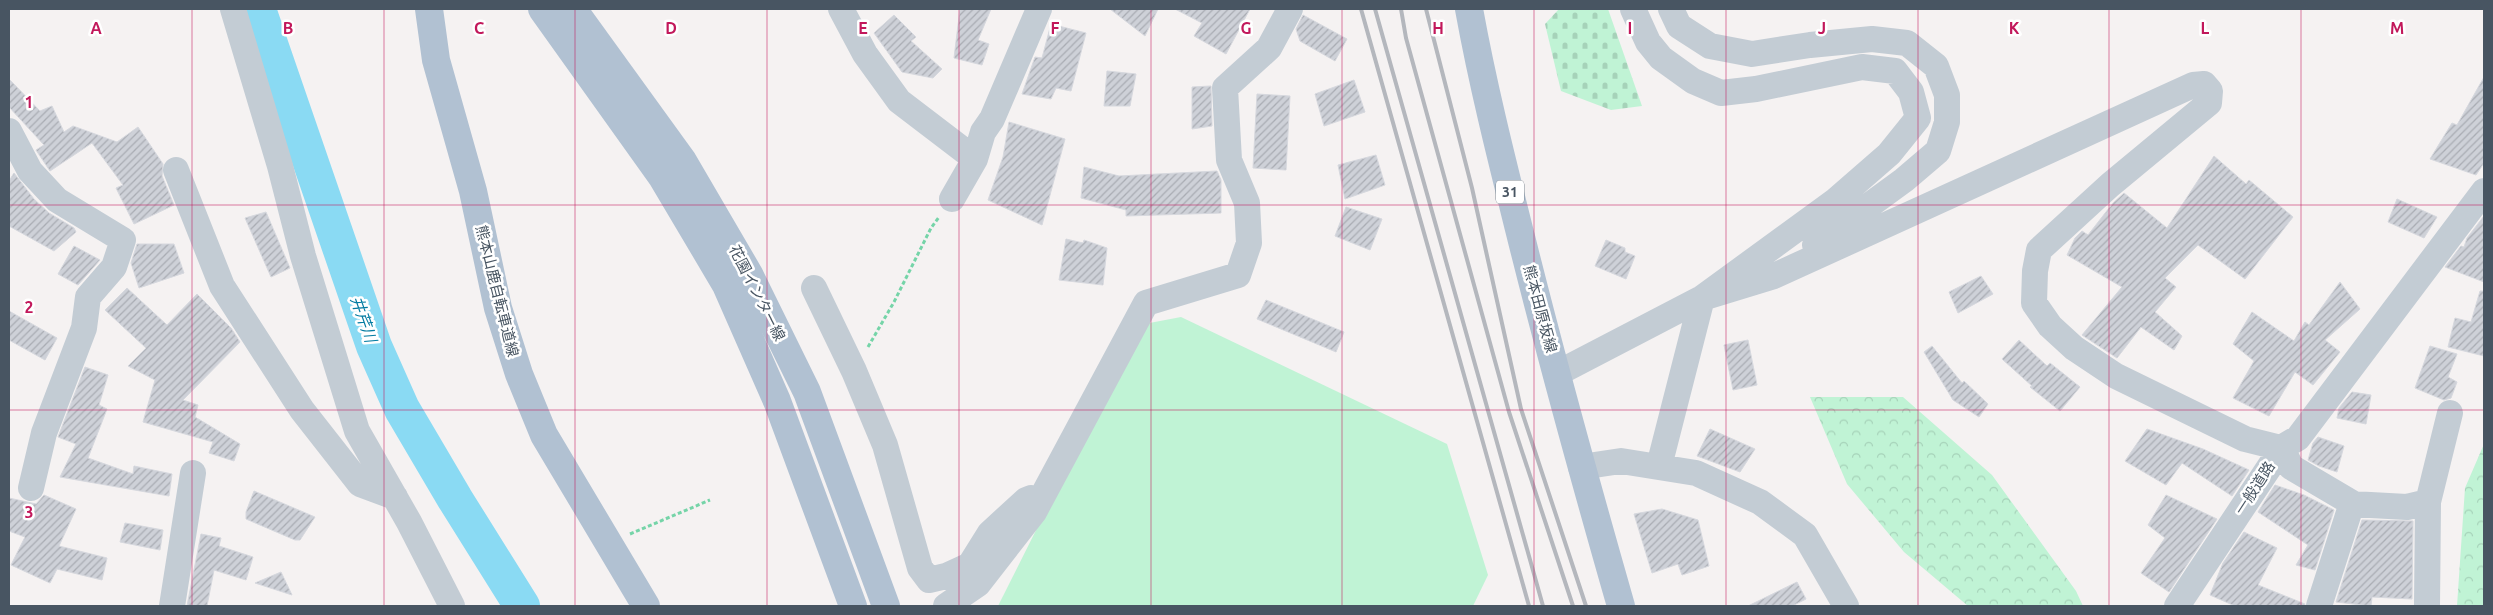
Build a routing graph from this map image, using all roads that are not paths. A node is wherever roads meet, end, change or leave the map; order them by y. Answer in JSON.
{"nodes":[{"id":1,"x":233,"y":9,"type":"edge"},
{"id":2,"x":430,"y":9,"type":"edge"},
{"id":3,"x":542,"y":9,"type":"edge"},
{"id":4,"x":573,"y":9,"type":"edge"},
{"id":5,"x":840,"y":9,"type":"edge"},
{"id":6,"x":1039,"y":9,"type":"edge"},
{"id":7,"x":1290,"y":9,"type":"edge"},
{"id":8,"x":1468,"y":9,"type":"edge"},
{"id":9,"x":1633,"y":9,"type":"edge"},
{"id":10,"x":1672,"y":9,"type":"edge"},
{"id":11,"x":12,"y":147,"type":"edge"},
{"id":12,"x":975,"y":159,"type":"junction"},
{"id":13,"x":176,"y":170,"type":"dead end"},
{"id":14,"x":2484,"y":191,"type":"edge"},
{"id":15,"x":952,"y":199,"type":"road end"},
{"id":16,"x":1774,"y":276,"type":"junction"},
{"id":17,"x":814,"y":288,"type":"dead end"},
{"id":18,"x":1702,"y":298,"type":"junction"},
{"id":19,"x":1556,"y":374,"type":"junction"},
{"id":20,"x":2450,"y":413,"type":"dead end"},
{"id":21,"x":2282,"y":448,"type":"junction"},
{"id":22,"x":1580,"y":466,"type":"junction"},
{"id":23,"x":1660,"y":466,"type":"junction"},
{"id":24,"x":193,"y":473,"type":"dead end"},
{"id":25,"x":32,"y":488,"type":"dead end"},
{"id":26,"x":1044,"y":493,"type":"junction"},
{"id":27,"x":395,"y":497,"type":"junction"},
{"id":28,"x":2428,"y":502,"type":"junction"},
{"id":29,"x":2352,"y":504,"type":"junction"},
{"id":30,"x":172,"y":606,"type":"edge"},
{"id":31,"x":452,"y":606,"type":"edge"},
{"id":32,"x":646,"y":606,"type":"edge"},
{"id":33,"x":853,"y":606,"type":"edge"},
{"id":34,"x":886,"y":606,"type":"edge"},
{"id":35,"x":946,"y":606,"type":"edge"},
{"id":36,"x":1621,"y":606,"type":"edge"},
{"id":37,"x":1846,"y":606,"type":"edge"},
{"id":38,"x":2177,"y":606,"type":"edge"},
{"id":39,"x":2320,"y":606,"type":"edge"},
{"id":40,"x":2428,"y":606,"type":"edge"}],
"edges":[{"from":1,"to":27,"type":"street"},
{"from":2,"to":32,"type":"main road","name":"熊本山鹿自転車道線"},
{"from":3,"to":33,"type":"main road","name":"花園インター線"},
{"from":4,"to":34,"type":"main road","name":"花園インター線"},
{"from":5,"to":12,"type":"street"},
{"from":6,"to":12,"type":"street"},
{"from":7,"to":26,"type":"street"},
{"from":8,"to":19,"type":"main road","name":"熊本田原坂線","number":"31"},
{"from":9,"to":18,"type":"street"},
{"from":10,"to":16,"type":"street"},
{"from":11,"to":25,"type":"street"},
{"from":12,"to":15,"type":"street"},
{"from":13,"to":27,"type":"street"},
{"from":14,"to":21,"type":"street"},
{"from":16,"to":18,"type":"street"},
{"from":16,"to":21,"type":"street"},
{"from":17,"to":26,"type":"street"},
{"from":18,"to":19,"type":"street"},
{"from":18,"to":23,"type":"street"},
{"from":19,"to":22,"type":"main road","name":"熊本田原坂線","number":"31"},
{"from":20,"to":28,"type":"street"},
{"from":21,"to":29,"type":"street","name":"一般道路"},
{"from":21,"to":38,"type":"street","name":"一般道路"},
{"from":22,"to":23,"type":"street"},
{"from":22,"to":36,"type":"main road","name":"熊本田原坂線","number":"31"},
{"from":23,"to":37,"type":"street"},
{"from":24,"to":30,"type":"street"},
{"from":26,"to":35,"type":"street"},
{"from":27,"to":31,"type":"street"},
{"from":28,"to":29,"type":"street","name":"一般道路"},
{"from":28,"to":40,"type":"street"},
{"from":29,"to":39,"type":"street"}]}
